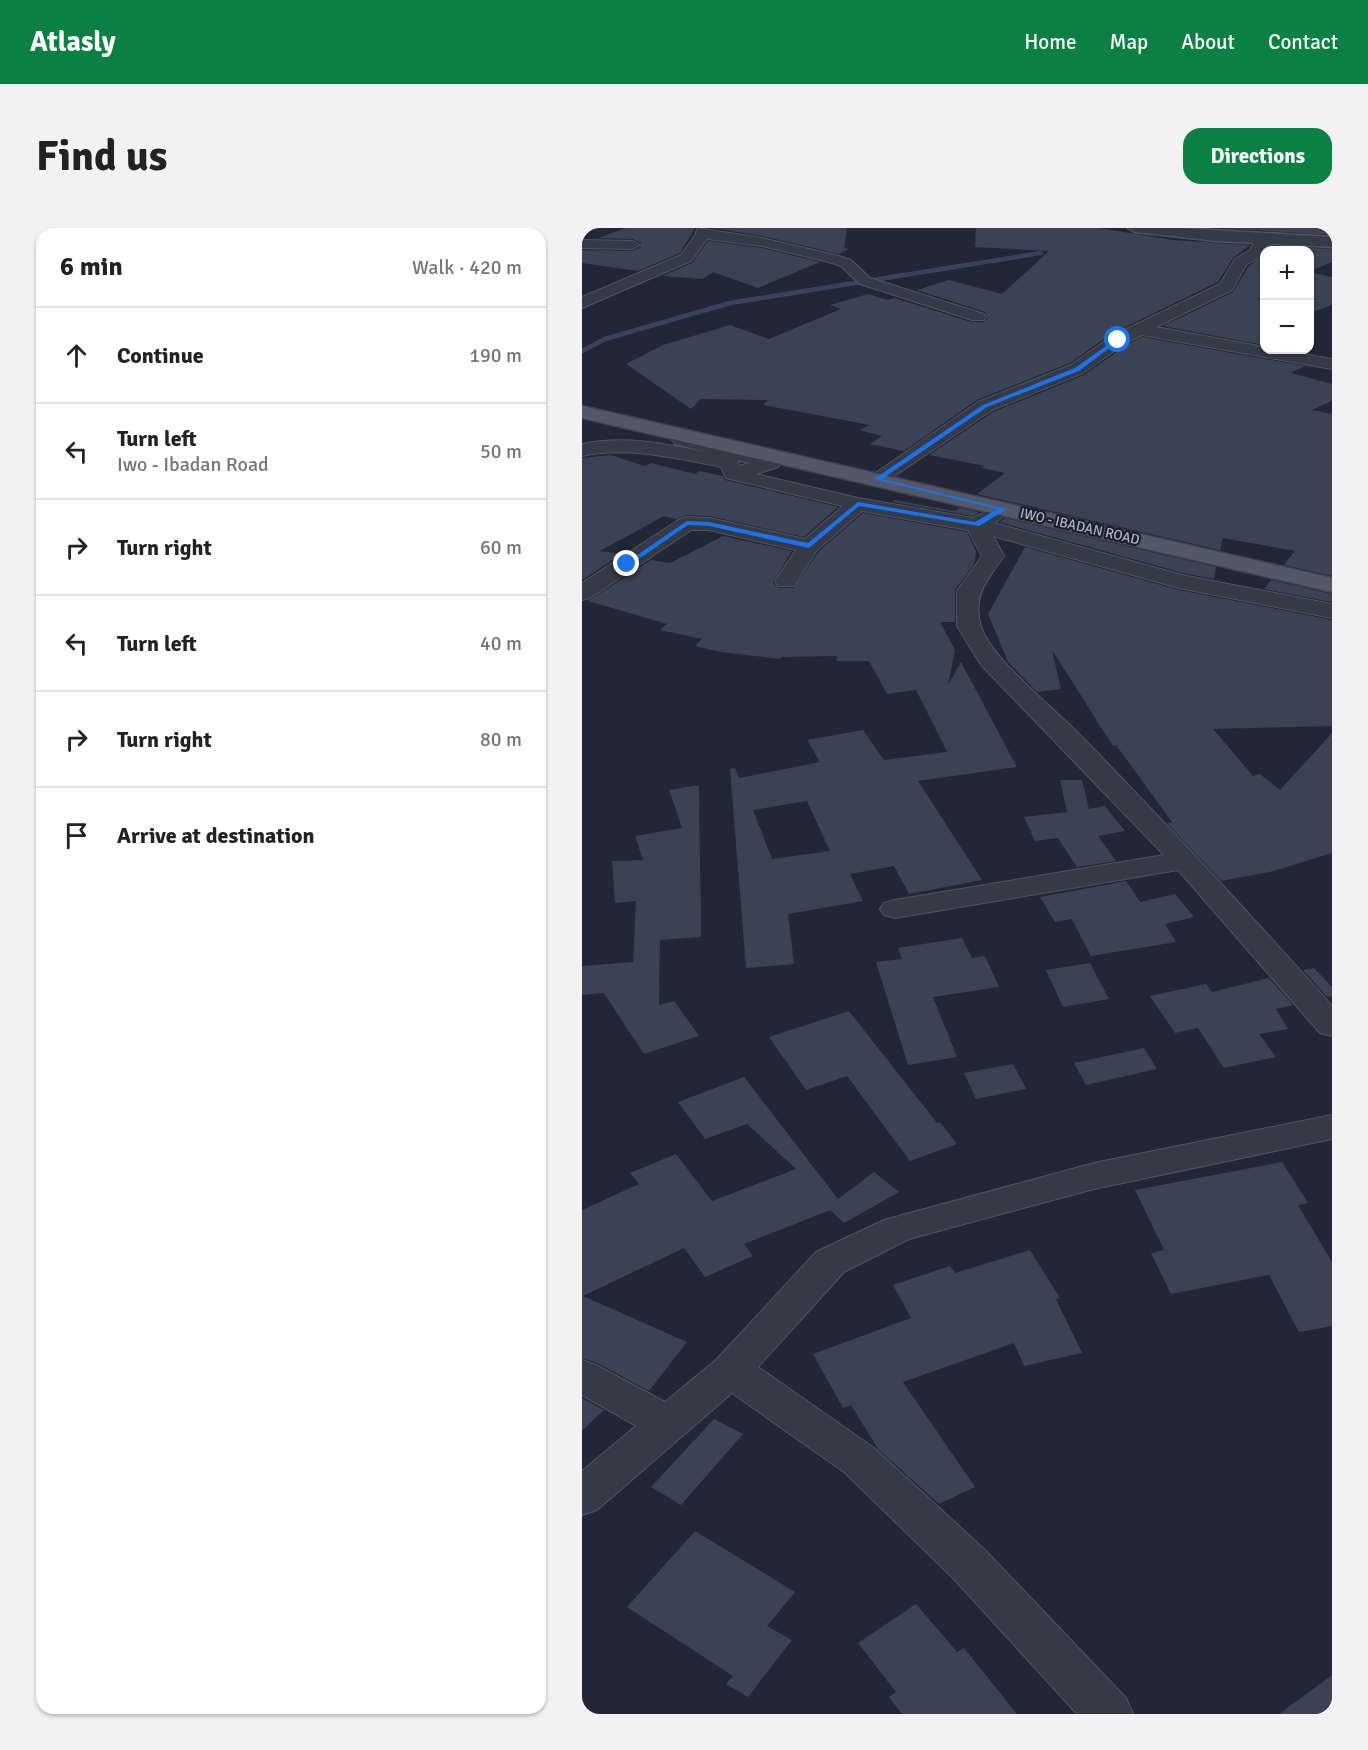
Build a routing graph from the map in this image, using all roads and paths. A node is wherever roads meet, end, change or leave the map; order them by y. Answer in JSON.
{"nodes":[{"id":1,"x":592,"y":228,"type":"edge"},
{"id":2,"x":1136,"y":228,"type":"edge"},
{"id":3,"x":703,"y":231,"type":"edge"},
{"id":4,"x":582,"y":232,"type":"edge"},
{"id":5,"x":1279,"y":239,"type":"junction"},
{"id":6,"x":1332,"y":242,"type":"edge"},
{"id":7,"x":582,"y":244,"type":"edge"},
{"id":8,"x":633,"y":245,"type":"dead end"},
{"id":9,"x":582,"y":303,"type":"edge"},
{"id":10,"x":978,"y":317,"type":"dead end"},
{"id":11,"x":1144,"y":330,"type":"junction"},
{"id":12,"x":1332,"y":345,"type":"edge"},
{"id":13,"x":1292,"y":356,"type":"junction"},
{"id":14,"x":1332,"y":364,"type":"edge"},
{"id":15,"x":582,"y":413,"type":"edge"},
{"id":16,"x":582,"y":450,"type":"edge"},
{"id":17,"x":733,"y":474,"type":"junction"},
{"id":18,"x":877,"y":479,"type":"junction"},
{"id":19,"x":858,"y":504,"type":"junction"},
{"id":20,"x":1004,"y":509,"type":"junction"},
{"id":21,"x":976,"y":525,"type":"junction"},
{"id":22,"x":809,"y":546,"type":"junction"},
{"id":23,"x":786,"y":581,"type":"dead end"},
{"id":24,"x":1332,"y":585,"type":"edge"},
{"id":25,"x":582,"y":593,"type":"edge"},
{"id":26,"x":1332,"y":610,"type":"edge"},
{"id":27,"x":1185,"y":860,"type":"junction"},
{"id":28,"x":895,"y":909,"type":"dead end"},
{"id":29,"x":1332,"y":1026,"type":"edge"},
{"id":30,"x":1332,"y":1127,"type":"edge"},
{"id":31,"x":731,"y":1370,"type":"junction"},
{"id":32,"x":582,"y":1376,"type":"edge"},
{"id":33,"x":667,"y":1423,"type":"junction"},
{"id":34,"x":582,"y":1497,"type":"edge"},
{"id":35,"x":1109,"y":1714,"type":"edge"}],
"edges":[{"from":1,"to":4,"type":"street"},
{"from":2,"to":5,"type":"street"},
{"from":3,"to":9,"type":"street"},
{"from":3,"to":10,"type":"street"},
{"from":5,"to":6,"type":"street"},
{"from":5,"to":11,"type":"street"},
{"from":7,"to":8,"type":"street"},
{"from":11,"to":13,"type":"street"},
{"from":11,"to":18,"type":"street"},
{"from":12,"to":13,"type":"street"},
{"from":13,"to":14,"type":"street"},
{"from":15,"to":17,"type":"street"},
{"from":15,"to":18,"type":"main road","name":"IWO - IBADAN ROAD"},
{"from":16,"to":17,"type":"street"},
{"from":17,"to":19,"type":"street"},
{"from":18,"to":20,"type":"main road","name":"IWO - IBADAN ROAD"},
{"from":19,"to":21,"type":"street"},
{"from":19,"to":22,"type":"street"},
{"from":20,"to":21,"type":"street"},
{"from":20,"to":24,"type":"main road","name":"IWO - IBADAN ROAD"},
{"from":21,"to":26,"type":"street"},
{"from":21,"to":27,"type":"street"},
{"from":22,"to":23,"type":"street"},
{"from":22,"to":25,"type":"street"},
{"from":27,"to":28,"type":"street"},
{"from":27,"to":29,"type":"street"},
{"from":30,"to":31,"type":"street"},
{"from":31,"to":33,"type":"street"},
{"from":31,"to":35,"type":"street"},
{"from":32,"to":33,"type":"street"},
{"from":33,"to":34,"type":"street"}]}
